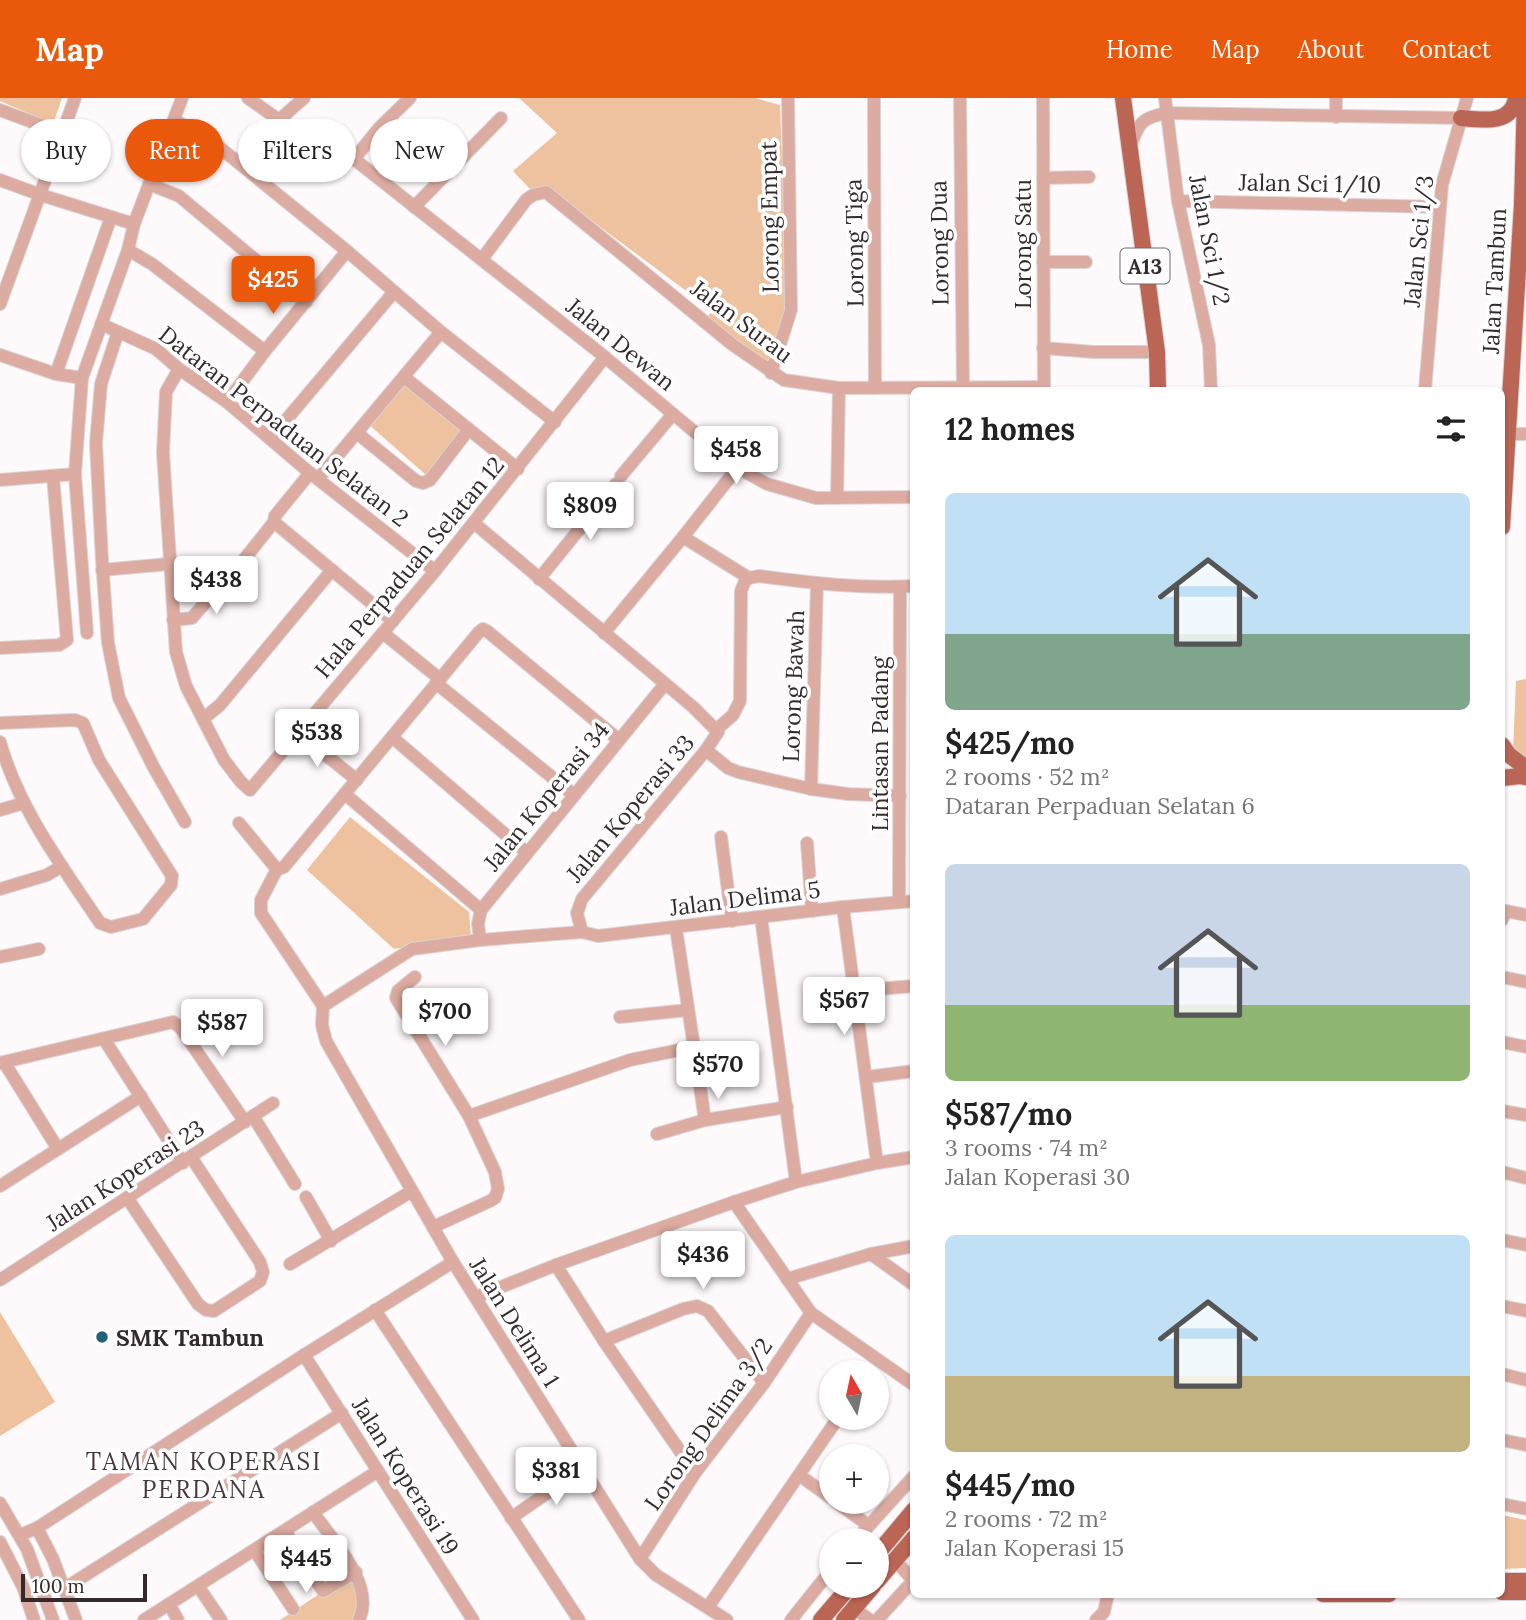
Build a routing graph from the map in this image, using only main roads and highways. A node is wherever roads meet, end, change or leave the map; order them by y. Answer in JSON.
{"nodes":[{"id":1,"x":1123,"y":98,"type":"edge"},
{"id":2,"x":1516,"y":98,"type":"edge"},
{"id":3,"x":1525,"y":98,"type":"edge"},
{"id":4,"x":1461,"y":118,"type":"road end"},
{"id":5,"x":1524,"y":141,"type":"edge"},
{"id":6,"x":1158,"y":387,"type":"edge"},
{"id":7,"x":1505,"y":476,"type":"edge"},
{"id":8,"x":1505,"y":748,"type":"edge"},
{"id":9,"x":1525,"y":771,"type":"edge"},
{"id":10,"x":1505,"y":778,"type":"edge"},
{"id":11,"x":910,"y":1515,"type":"edge"},
{"id":12,"x":889,"y":1540,"type":"edge"},
{"id":13,"x":910,"y":1543,"type":"edge"},
{"id":14,"x":889,"y":1567,"type":"edge"},
{"id":15,"x":1505,"y":1581,"type":"edge"},
{"id":16,"x":1526,"y":1581,"type":"edge"},
{"id":17,"x":1505,"y":1592,"type":"edge"},
{"id":18,"x":1526,"y":1592,"type":"edge"},
{"id":19,"x":840,"y":1598,"type":"edge"},
{"id":20,"x":863,"y":1598,"type":"edge"},
{"id":21,"x":849,"y":1614,"type":"edge"},
{"id":22,"x":821,"y":1620,"type":"edge"}],
"edges":[{"from":1,"to":6,"type":"main road","number":"A13"},
{"from":2,"to":4,"type":"main road"},
{"from":3,"to":5,"type":"main road","name":"Jalan Tambun"},
{"from":5,"to":7,"type":"main road","name":"Jalan Tambun"},
{"from":8,"to":9,"type":"main road"},
{"from":9,"to":10,"type":"main road"},
{"from":11,"to":12,"type":"main road"},
{"from":13,"to":14,"type":"main road"},
{"from":15,"to":16,"type":"main road"},
{"from":17,"to":18,"type":"main road"},
{"from":19,"to":22,"type":"main road"},
{"from":20,"to":21,"type":"main road"}]}
